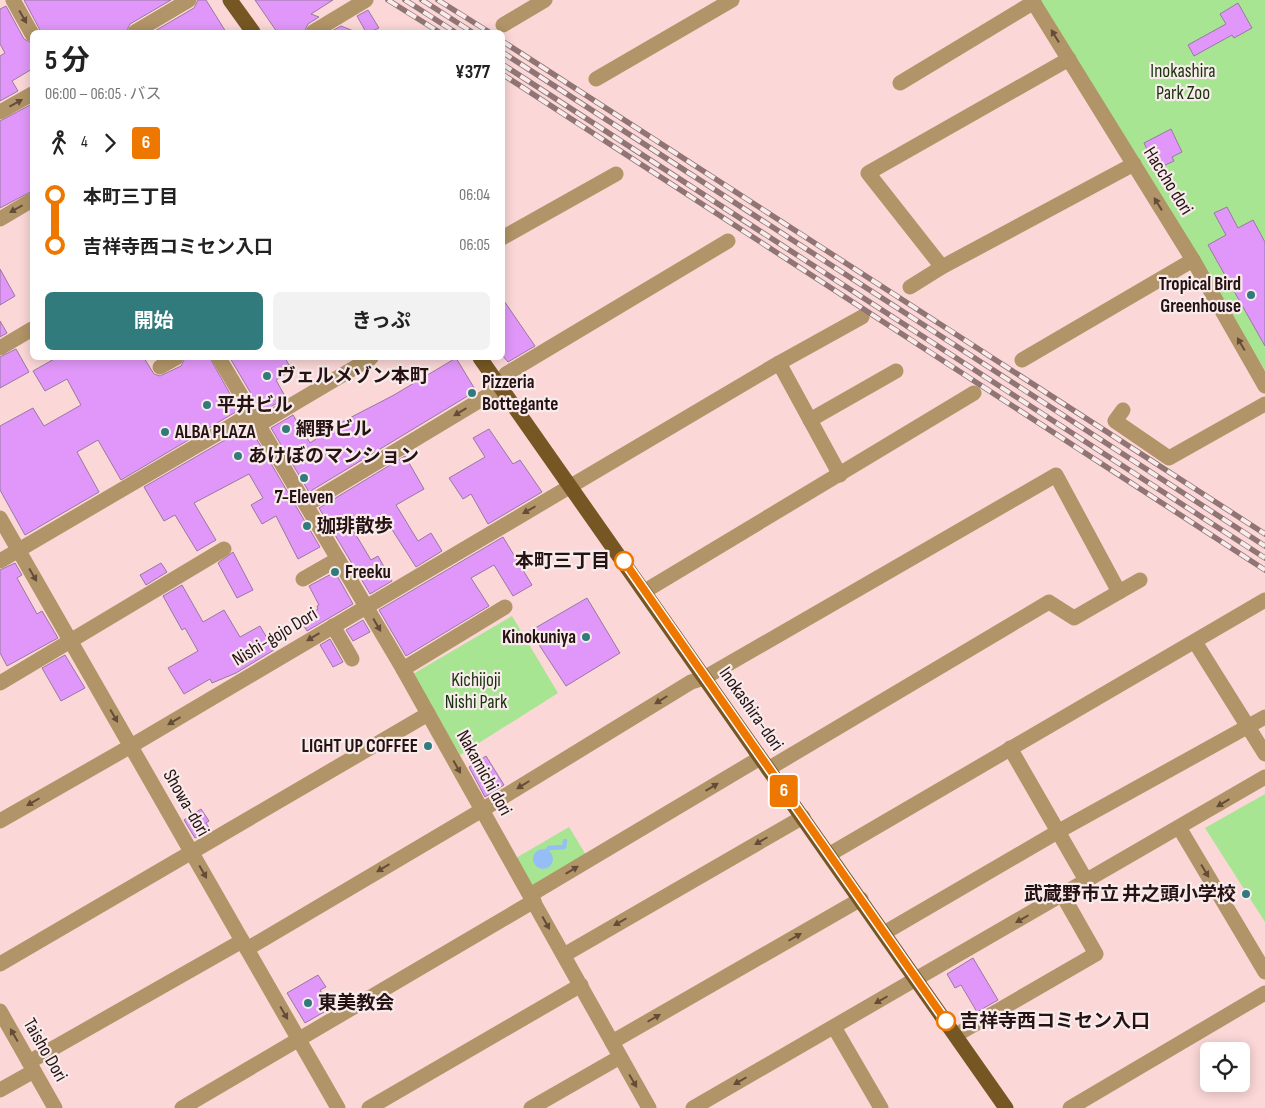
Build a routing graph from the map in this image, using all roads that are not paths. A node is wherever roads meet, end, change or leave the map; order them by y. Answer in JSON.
{"nodes":[{"id":1,"x":6,"y":0,"type":"edge"},
{"id":2,"x":13,"y":0,"type":"edge"},
{"id":3,"x":188,"y":0,"type":"edge"},
{"id":4,"x":230,"y":0,"type":"edge"},
{"id":5,"x":366,"y":0,"type":"edge"},
{"id":6,"x":544,"y":0,"type":"edge"},
{"id":7,"x":732,"y":0,"type":"edge"},
{"id":8,"x":1033,"y":1,"type":"edge"},
{"id":9,"x":0,"y":4,"type":"edge"},
{"id":10,"x":503,"y":25,"type":"dead end"},
{"id":11,"x":30,"y":30,"type":"edge"},
{"id":12,"x":138,"y":30,"type":"edge"},
{"id":13,"x":252,"y":30,"type":"edge"},
{"id":14,"x":316,"y":30,"type":"edge"},
{"id":15,"x":1069,"y":59,"type":"junction"},
{"id":16,"x":596,"y":80,"type":"dead end"},
{"id":17,"x":900,"y":83,"type":"dead end"},
{"id":18,"x":30,"y":95,"type":"edge"},
{"id":19,"x":0,"y":112,"type":"edge"},
{"id":20,"x":1134,"y":164,"type":"junction"},
{"id":21,"x":616,"y":174,"type":"dead end"},
{"id":22,"x":30,"y":201,"type":"edge"},
{"id":23,"x":0,"y":219,"type":"edge"},
{"id":24,"x":505,"y":236,"type":"edge"},
{"id":25,"x":728,"y":241,"type":"dead end"},
{"id":26,"x":1193,"y":260,"type":"junction"},
{"id":27,"x":942,"y":267,"type":"junction"},
{"id":28,"x":910,"y":287,"type":"dead end"},
{"id":29,"x":862,"y":317,"type":"dead end"},
{"id":30,"x":30,"y":330,"type":"edge"},
{"id":31,"x":0,"y":348,"type":"edge"},
{"id":32,"x":172,"y":360,"type":"edge"},
{"id":33,"x":220,"y":360,"type":"edge"},
{"id":34,"x":367,"y":360,"type":"edge"},
{"id":35,"x":481,"y":360,"type":"edge"},
{"id":36,"x":1022,"y":360,"type":"dead end"},
{"id":37,"x":779,"y":363,"type":"junction"},
{"id":38,"x":160,"y":366,"type":"dead end"},
{"id":39,"x":896,"y":371,"type":"dead end"},
{"id":40,"x":1264,"y":381,"type":"edge"},
{"id":41,"x":498,"y":383,"type":"junction"},
{"id":42,"x":974,"y":393,"type":"dead end"},
{"id":43,"x":1265,"y":404,"type":"edge"},
{"id":44,"x":1123,"y":410,"type":"dead end"},
{"id":45,"x":254,"y":420,"type":"junction"},
{"id":46,"x":810,"y":420,"type":"junction"},
{"id":47,"x":840,"y":475,"type":"junction"},
{"id":48,"x":571,"y":485,"type":"junction"},
{"id":49,"x":306,"y":505,"type":"junction"},
{"id":50,"x":0,"y":518,"type":"edge"},
{"id":51,"x":224,"y":549,"type":"dead end"},
{"id":52,"x":19,"y":550,"type":"junction"},
{"id":53,"x":335,"y":555,"type":"junction"},
{"id":54,"x":0,"y":561,"type":"edge"},
{"id":55,"x":301,"y":574,"type":"dead end"},
{"id":56,"x":1140,"y":580,"type":"dead end"},
{"id":57,"x":645,"y":591,"type":"junction"},
{"id":58,"x":1119,"y":592,"type":"junction"},
{"id":59,"x":1265,"y":600,"type":"edge"},
{"id":60,"x":366,"y":606,"type":"junction"},
{"id":61,"x":505,"y":607,"type":"dead end"},
{"id":62,"x":333,"y":626,"type":"junction"},
{"id":63,"x":71,"y":642,"type":"junction"},
{"id":64,"x":1195,"y":642,"type":"junction"},
{"id":65,"x":352,"y":659,"type":"dead end"},
{"id":66,"x":403,"y":669,"type":"junction"},
{"id":67,"x":704,"y":678,"type":"junction"},
{"id":68,"x":0,"y":683,"type":"edge"},
{"id":69,"x":428,"y":714,"type":"junction"},
{"id":70,"x":1265,"y":717,"type":"edge"},
{"id":71,"x":1249,"y":727,"type":"junction"},
{"id":72,"x":131,"y":746,"type":"junction"},
{"id":73,"x":1010,"y":748,"type":"junction"},
{"id":74,"x":1265,"y":754,"type":"edge"},
{"id":75,"x":764,"y":764,"type":"junction"},
{"id":76,"x":1265,"y":778,"type":"edge"},
{"id":77,"x":482,"y":810,"type":"junction"},
{"id":78,"x":803,"y":817,"type":"junction"},
{"id":79,"x":0,"y":821,"type":"edge"},
{"id":80,"x":1180,"y":829,"type":"junction"},
{"id":81,"x":1059,"y":831,"type":"junction"},
{"id":82,"x":191,"y":851,"type":"junction"},
{"id":83,"x":830,"y":854,"type":"junction"},
{"id":84,"x":1087,"y":882,"type":"junction"},
{"id":85,"x":1063,"y":896,"type":"junction"},
{"id":86,"x":532,"y":898,"type":"junction"},
{"id":87,"x":861,"y":898,"type":"junction"},
{"id":88,"x":884,"y":933,"type":"junction"},
{"id":89,"x":245,"y":945,"type":"junction"},
{"id":90,"x":564,"y":955,"type":"junction"},
{"id":91,"x":0,"y":964,"type":"edge"},
{"id":92,"x":1265,"y":972,"type":"edge"},
{"id":93,"x":916,"y":980,"type":"junction"},
{"id":94,"x":580,"y":985,"type":"junction"},
{"id":95,"x":1265,"y":993,"type":"edge"},
{"id":96,"x":0,"y":1011,"type":"edge"},
{"id":97,"x":834,"y":1027,"type":"junction"},
{"id":98,"x":956,"y":1035,"type":"junction"},
{"id":99,"x":299,"y":1039,"type":"junction"},
{"id":100,"x":612,"y":1042,"type":"junction"},
{"id":101,"x":620,"y":1057,"type":"junction"},
{"id":102,"x":31,"y":1066,"type":"junction"},
{"id":103,"x":0,"y":1090,"type":"edge"},
{"id":104,"x":55,"y":1108,"type":"edge"},
{"id":105,"x":182,"y":1108,"type":"edge"},
{"id":106,"x":338,"y":1108,"type":"edge"},
{"id":107,"x":369,"y":1108,"type":"edge"},
{"id":108,"x":531,"y":1108,"type":"edge"},
{"id":109,"x":649,"y":1108,"type":"edge"},
{"id":110,"x":693,"y":1108,"type":"edge"},
{"id":111,"x":881,"y":1108,"type":"edge"},
{"id":112,"x":1006,"y":1108,"type":"edge"},
{"id":113,"x":1070,"y":1108,"type":"edge"}],
"edges":[{"from":1,"to":9,"type":"street"},
{"from":2,"to":11,"type":"street","one_way":true},
{"from":3,"to":12,"type":"street"},
{"from":4,"to":13,"type":"main road"},
{"from":5,"to":14,"type":"street"},
{"from":6,"to":10,"type":"street"},
{"from":7,"to":16,"type":"street"},
{"from":15,"to":8,"type":"street","name":"Haccho dori","one_way":true},
{"from":8,"to":17,"type":"street"},
{"from":15,"to":20,"type":"street","name":"Haccho dori"},
{"from":15,"to":27,"type":"street"},
{"from":19,"to":18,"type":"street","one_way":true},
{"from":26,"to":20,"type":"street","name":"Haccho dori","one_way":true},
{"from":20,"to":27,"type":"street"},
{"from":21,"to":24,"type":"street"},
{"from":22,"to":23,"type":"street","one_way":true},
{"from":25,"to":41,"type":"street"},
{"from":26,"to":36,"type":"street"},
{"from":40,"to":26,"type":"street","name":"Haccho dori","one_way":true},
{"from":27,"to":28,"type":"street"},
{"from":29,"to":37,"type":"street","name":"Nishi-gojo Dori"},
{"from":30,"to":31,"type":"street"},
{"from":32,"to":38,"type":"street"},
{"from":33,"to":45,"type":"street","name":"Nakamichi dori"},
{"from":34,"to":45,"type":"street"},
{"from":35,"to":41,"type":"main road","name":"Inokashira-dori"},
{"from":37,"to":46,"type":"street"},
{"from":37,"to":48,"type":"street","name":"Nishi-gojo Dori"},
{"from":39,"to":46,"type":"street"},
{"from":41,"to":48,"type":"main road","name":"Inokashira-dori"},
{"from":41,"to":49,"type":"street","one_way":true},
{"from":42,"to":47,"type":"street"},
{"from":43,"to":44,"type":"street"},
{"from":45,"to":49,"type":"street","name":"Nakamichi dori"},
{"from":45,"to":52,"type":"street"},
{"from":46,"to":47,"type":"street"},
{"from":47,"to":57,"type":"street"},
{"from":48,"to":57,"type":"main road","name":"Inokashira-dori"},
{"from":48,"to":60,"type":"street","name":"Nishi-gojo Dori","one_way":true},
{"from":49,"to":53,"type":"street","name":"Nakamichi dori"},
{"from":50,"to":52,"type":"street","name":"Showa-dori"},
{"from":51,"to":63,"type":"street"},
{"from":52,"to":54,"type":"street"},
{"from":52,"to":63,"type":"street","name":"Showa-dori","one_way":true},
{"from":53,"to":55,"type":"street"},
{"from":53,"to":60,"type":"street","name":"Nakamichi dori"},
{"from":56,"to":58,"type":"street"},
{"from":57,"to":67,"type":"main road","name":"Inokashira-dori"},
{"from":58,"to":67,"type":"street"},
{"from":58,"to":75,"type":"street"},
{"from":59,"to":64,"type":"street"},
{"from":60,"to":62,"type":"street","name":"Nishi-gojo Dori"},
{"from":60,"to":66,"type":"street","name":"Nakamichi dori","one_way":true},
{"from":61,"to":66,"type":"street"},
{"from":62,"to":65,"type":"street"},
{"from":62,"to":72,"type":"street","name":"Nishi-gojo Dori","one_way":true},
{"from":63,"to":68,"type":"street"},
{"from":63,"to":72,"type":"street","name":"Showa-dori","one_way":true},
{"from":64,"to":71,"type":"street"},
{"from":64,"to":73,"type":"street"},
{"from":66,"to":69,"type":"street","name":"Nakamichi dori"},
{"from":67,"to":75,"type":"main road","name":"Inokashira-dori"},
{"from":67,"to":77,"type":"street","one_way":true},
{"from":69,"to":77,"type":"street","name":"Nakamichi dori","one_way":true},
{"from":69,"to":82,"type":"street"},
{"from":70,"to":71,"type":"street"},
{"from":71,"to":74,"type":"street"},
{"from":71,"to":81,"type":"street"},
{"from":72,"to":79,"type":"street","name":"Nishi-gojo Dori","one_way":true},
{"from":72,"to":82,"type":"street","name":"Showa-dori"},
{"from":73,"to":81,"type":"street"},
{"from":73,"to":83,"type":"street"},
{"from":75,"to":78,"type":"main road","name":"Inokashira-dori"},
{"from":86,"to":75,"type":"street","one_way":true},
{"from":76,"to":80,"type":"street","one_way":true},
{"from":77,"to":86,"type":"street","name":"Nakamichi dori"},
{"from":77,"to":89,"type":"street","one_way":true},
{"from":78,"to":83,"type":"main road","name":"Inokashira-dori"},
{"from":78,"to":90,"type":"street","one_way":true},
{"from":80,"to":84,"type":"street"},
{"from":80,"to":92,"type":"street","one_way":true},
{"from":81,"to":84,"type":"street"},
{"from":81,"to":88,"type":"street"},
{"from":82,"to":89,"type":"street","name":"Showa-dori","one_way":true},
{"from":82,"to":91,"type":"street"},
{"from":83,"to":87,"type":"main road","name":"Inokashira-dori"},
{"from":84,"to":85,"type":"street"},
{"from":85,"to":93,"type":"street","one_way":true},
{"from":85,"to":98,"type":"street"},
{"from":86,"to":90,"type":"street","name":"Nakamichi dori","one_way":true},
{"from":86,"to":99,"type":"street"},
{"from":87,"to":88,"type":"main road","name":"Inokashira-dori"},
{"from":100,"to":87,"type":"street","one_way":true},
{"from":88,"to":93,"type":"main road","name":"Inokashira-dori"},
{"from":89,"to":99,"type":"street","name":"Showa-dori","one_way":true},
{"from":89,"to":102,"type":"street"},
{"from":90,"to":94,"type":"street","name":"Nakamichi dori"},
{"from":93,"to":97,"type":"street","one_way":true},
{"from":93,"to":98,"type":"main road","name":"Inokashira-dori"},
{"from":94,"to":100,"type":"street","name":"Nakamichi dori"},
{"from":94,"to":107,"type":"street"},
{"from":95,"to":113,"type":"street"},
{"from":102,"to":96,"type":"street","name":"Taisho Dori","one_way":true},
{"from":97,"to":110,"type":"street","one_way":true},
{"from":97,"to":111,"type":"street"},
{"from":98,"to":112,"type":"main road","name":"Inokashira-dori"},
{"from":99,"to":105,"type":"street"},
{"from":99,"to":106,"type":"street","name":"Showa-dori"},
{"from":100,"to":101,"type":"street","name":"Nakamichi dori"},
{"from":101,"to":108,"type":"street"},
{"from":101,"to":109,"type":"street","name":"Nakamichi dori","one_way":true},
{"from":102,"to":103,"type":"street"},
{"from":102,"to":104,"type":"street","name":"Taisho Dori"}]}
